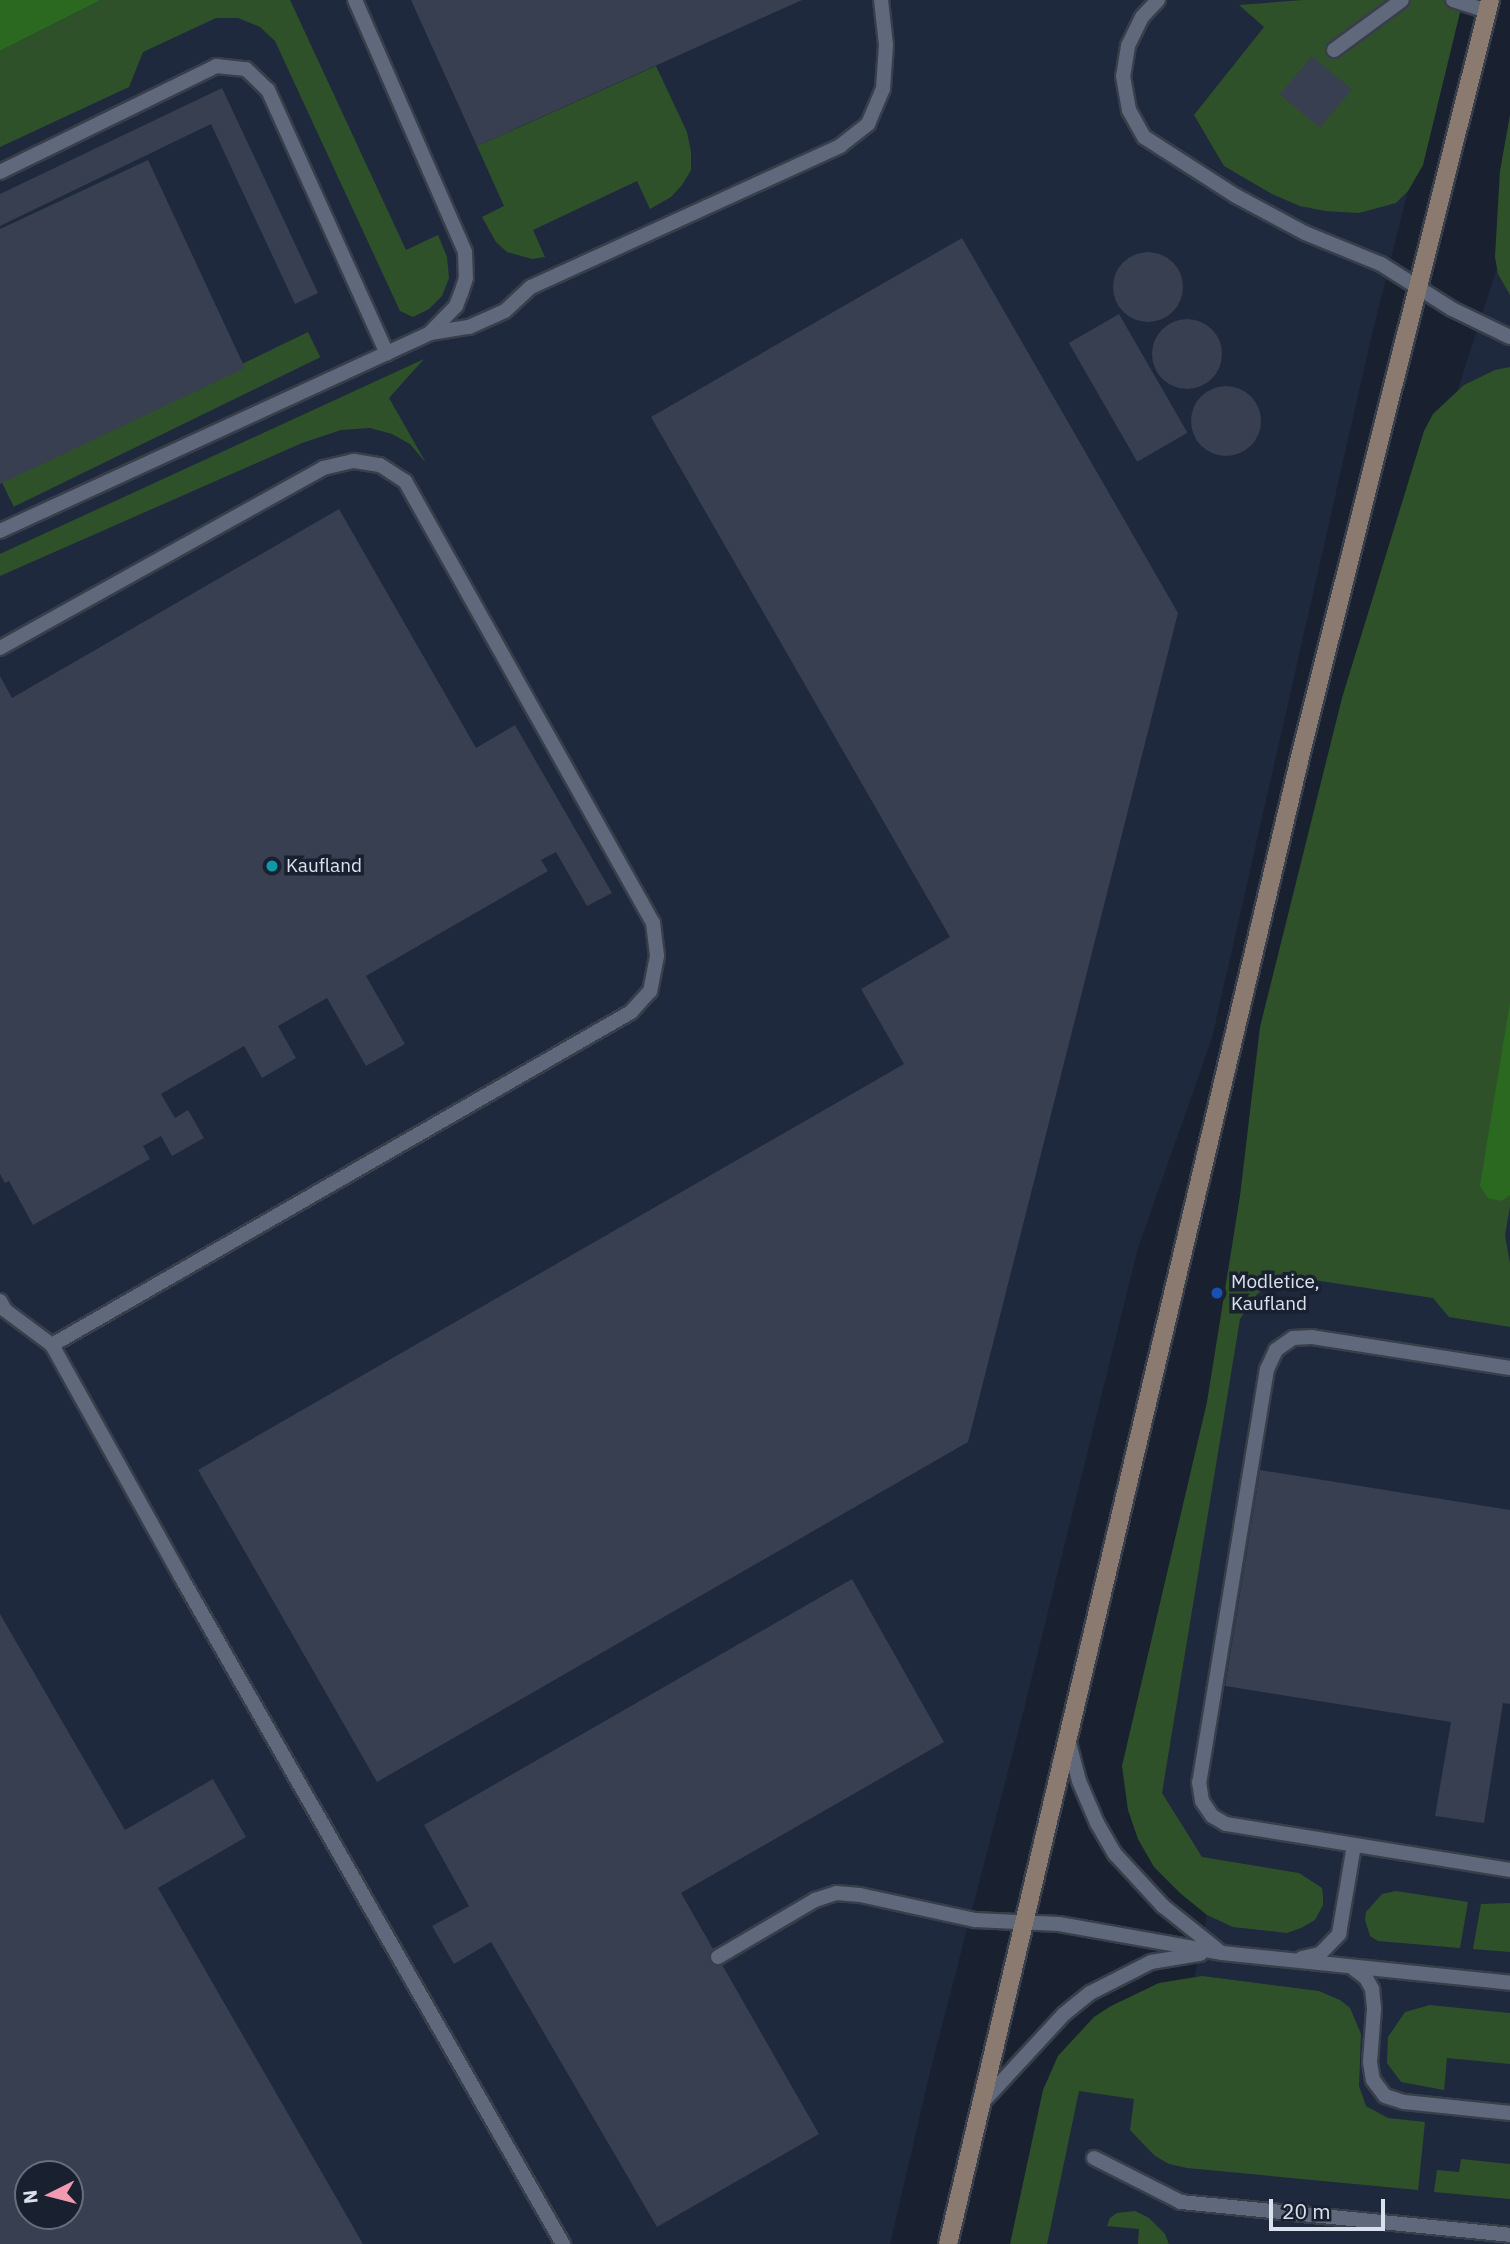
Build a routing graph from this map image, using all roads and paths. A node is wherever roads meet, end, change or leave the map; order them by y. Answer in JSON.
{"nodes":[{"id":1,"x":355,"y":0,"type":"edge"},
{"id":2,"x":881,"y":0,"type":"edge"},
{"id":3,"x":1158,"y":0,"type":"edge"},
{"id":4,"x":1402,"y":0,"type":"edge"},
{"id":5,"x":1453,"y":0,"type":"edge"},
{"id":6,"x":1488,"y":6,"type":"edge"},
{"id":7,"x":1334,"y":50,"type":"dead end"},
{"id":8,"x":0,"y":172,"type":"edge"},
{"id":9,"x":1418,"y":287,"type":"junction"},
{"id":10,"x":430,"y":333,"type":"junction"},
{"id":11,"x":1510,"y":337,"type":"edge"},
{"id":12,"x":387,"y":353,"type":"junction"},
{"id":13,"x":0,"y":531,"type":"edge"},
{"id":14,"x":0,"y":648,"type":"edge"},
{"id":15,"x":0,"y":1301,"type":"edge"},
{"id":16,"x":52,"y":1345,"type":"junction"},
{"id":17,"x":1510,"y":1368,"type":"edge"},
{"id":18,"x":1067,"y":1735,"type":"junction"},
{"id":19,"x":1354,"y":1845,"type":"junction"},
{"id":20,"x":1510,"y":1870,"type":"edge"},
{"id":21,"x":1022,"y":1923,"type":"junction"},
{"id":22,"x":1222,"y":1953,"type":"junction"},
{"id":23,"x":718,"y":1956,"type":"dead end"},
{"id":24,"x":1294,"y":1961,"type":"junction"},
{"id":25,"x":1353,"y":1968,"type":"junction"},
{"id":26,"x":1510,"y":1983,"type":"edge"},
{"id":27,"x":980,"y":2105,"type":"junction"},
{"id":28,"x":1510,"y":2113,"type":"edge"},
{"id":29,"x":1094,"y":2158,"type":"dead end"},
{"id":30,"x":1510,"y":2235,"type":"edge"},
{"id":31,"x":563,"y":2244,"type":"edge"},
{"id":32,"x":948,"y":2244,"type":"edge"}],
"edges":[{"from":1,"to":10,"type":"lane"},
{"from":2,"to":10,"type":"lane"},
{"from":3,"to":9,"type":"lane"},
{"from":4,"to":7,"type":"lane"},
{"from":5,"to":6,"type":"lane"},
{"from":6,"to":9,"type":"main road"},
{"from":8,"to":12,"type":"lane"},
{"from":9,"to":11,"type":"lane"},
{"from":9,"to":18,"type":"main road"},
{"from":10,"to":12,"type":"lane"},
{"from":12,"to":13,"type":"lane"},
{"from":14,"to":16,"type":"lane"},
{"from":15,"to":16,"type":"lane"},
{"from":16,"to":31,"type":"lane"},
{"from":17,"to":19,"type":"lane"},
{"from":18,"to":21,"type":"main road"},
{"from":18,"to":22,"type":"lane"},
{"from":19,"to":20,"type":"lane"},
{"from":19,"to":24,"type":"lane"},
{"from":21,"to":22,"type":"lane"},
{"from":21,"to":23,"type":"lane"},
{"from":21,"to":27,"type":"main road"},
{"from":22,"to":24,"type":"lane"},
{"from":22,"to":27,"type":"lane"},
{"from":24,"to":25,"type":"lane"},
{"from":25,"to":26,"type":"lane"},
{"from":25,"to":28,"type":"lane"},
{"from":27,"to":32,"type":"main road"},
{"from":29,"to":30,"type":"lane"}]}
